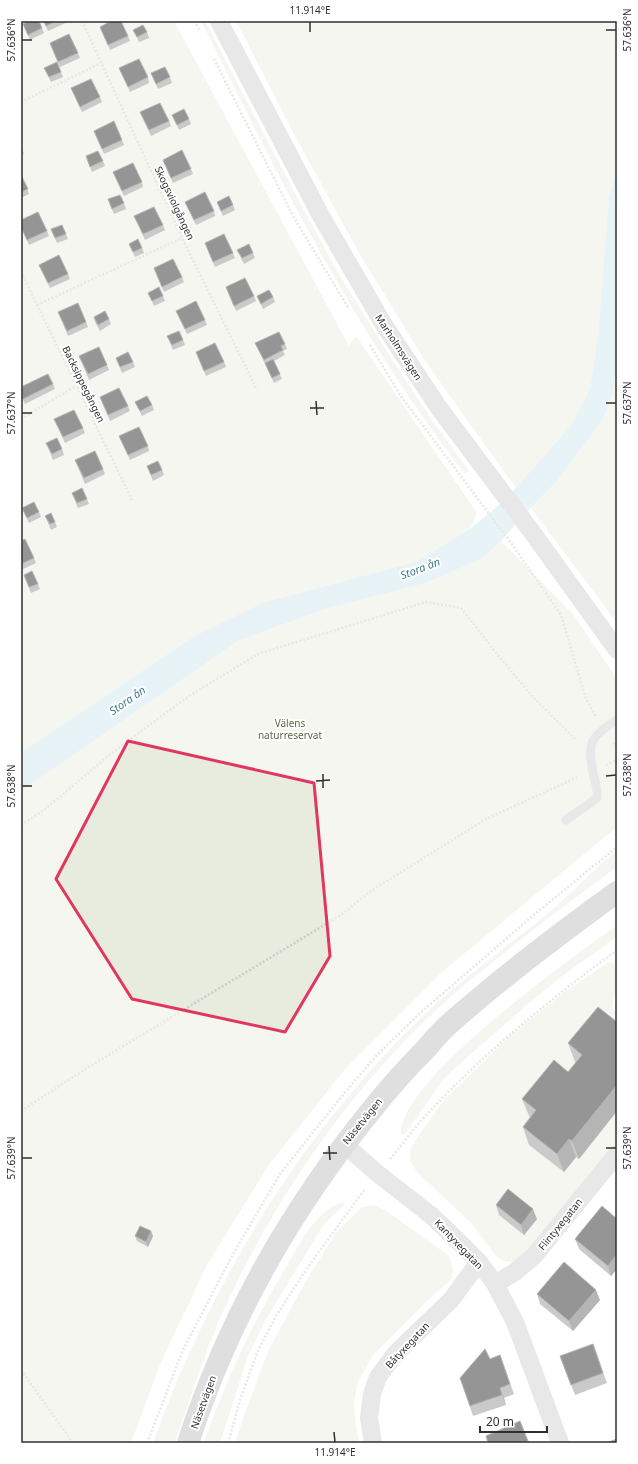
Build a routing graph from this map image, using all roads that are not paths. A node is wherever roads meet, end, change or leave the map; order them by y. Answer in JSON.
{"nodes":[{"id":1,"x":219,"y":21,"type":"edge"},
{"id":2,"x":617,"y":650,"type":"edge"},
{"id":3,"x":617,"y":720,"type":"edge"},
{"id":4,"x":566,"y":820,"type":"dead end"},
{"id":5,"x":617,"y":892,"type":"edge"},
{"id":6,"x":344,"y":1144,"type":"junction"},
{"id":7,"x":617,"y":1154,"type":"edge"},
{"id":8,"x":479,"y":1262,"type":"junction"},
{"id":9,"x":494,"y":1284,"type":"junction"},
{"id":10,"x":188,"y":1443,"type":"edge"},
{"id":11,"x":373,"y":1443,"type":"edge"},
{"id":12,"x":560,"y":1443,"type":"edge"}],
"edges":[{"from":1,"to":2,"type":"street","name":"Marholmsvägen"},
{"from":3,"to":4,"type":"lane"},
{"from":5,"to":6,"type":"street","name":"Näsetvägen"},
{"from":6,"to":8,"type":"street","name":"Kantyxegatan"},
{"from":6,"to":10,"type":"street","name":"Näsetvägen"},
{"from":7,"to":9,"type":"street","name":"Flintyxegatan"},
{"from":8,"to":9,"type":"street","name":"Kantyxegatan"},
{"from":8,"to":11,"type":"street","name":"Båtyxegatan"},
{"from":9,"to":12,"type":"street","name":"Kantyxegatan"}]}
